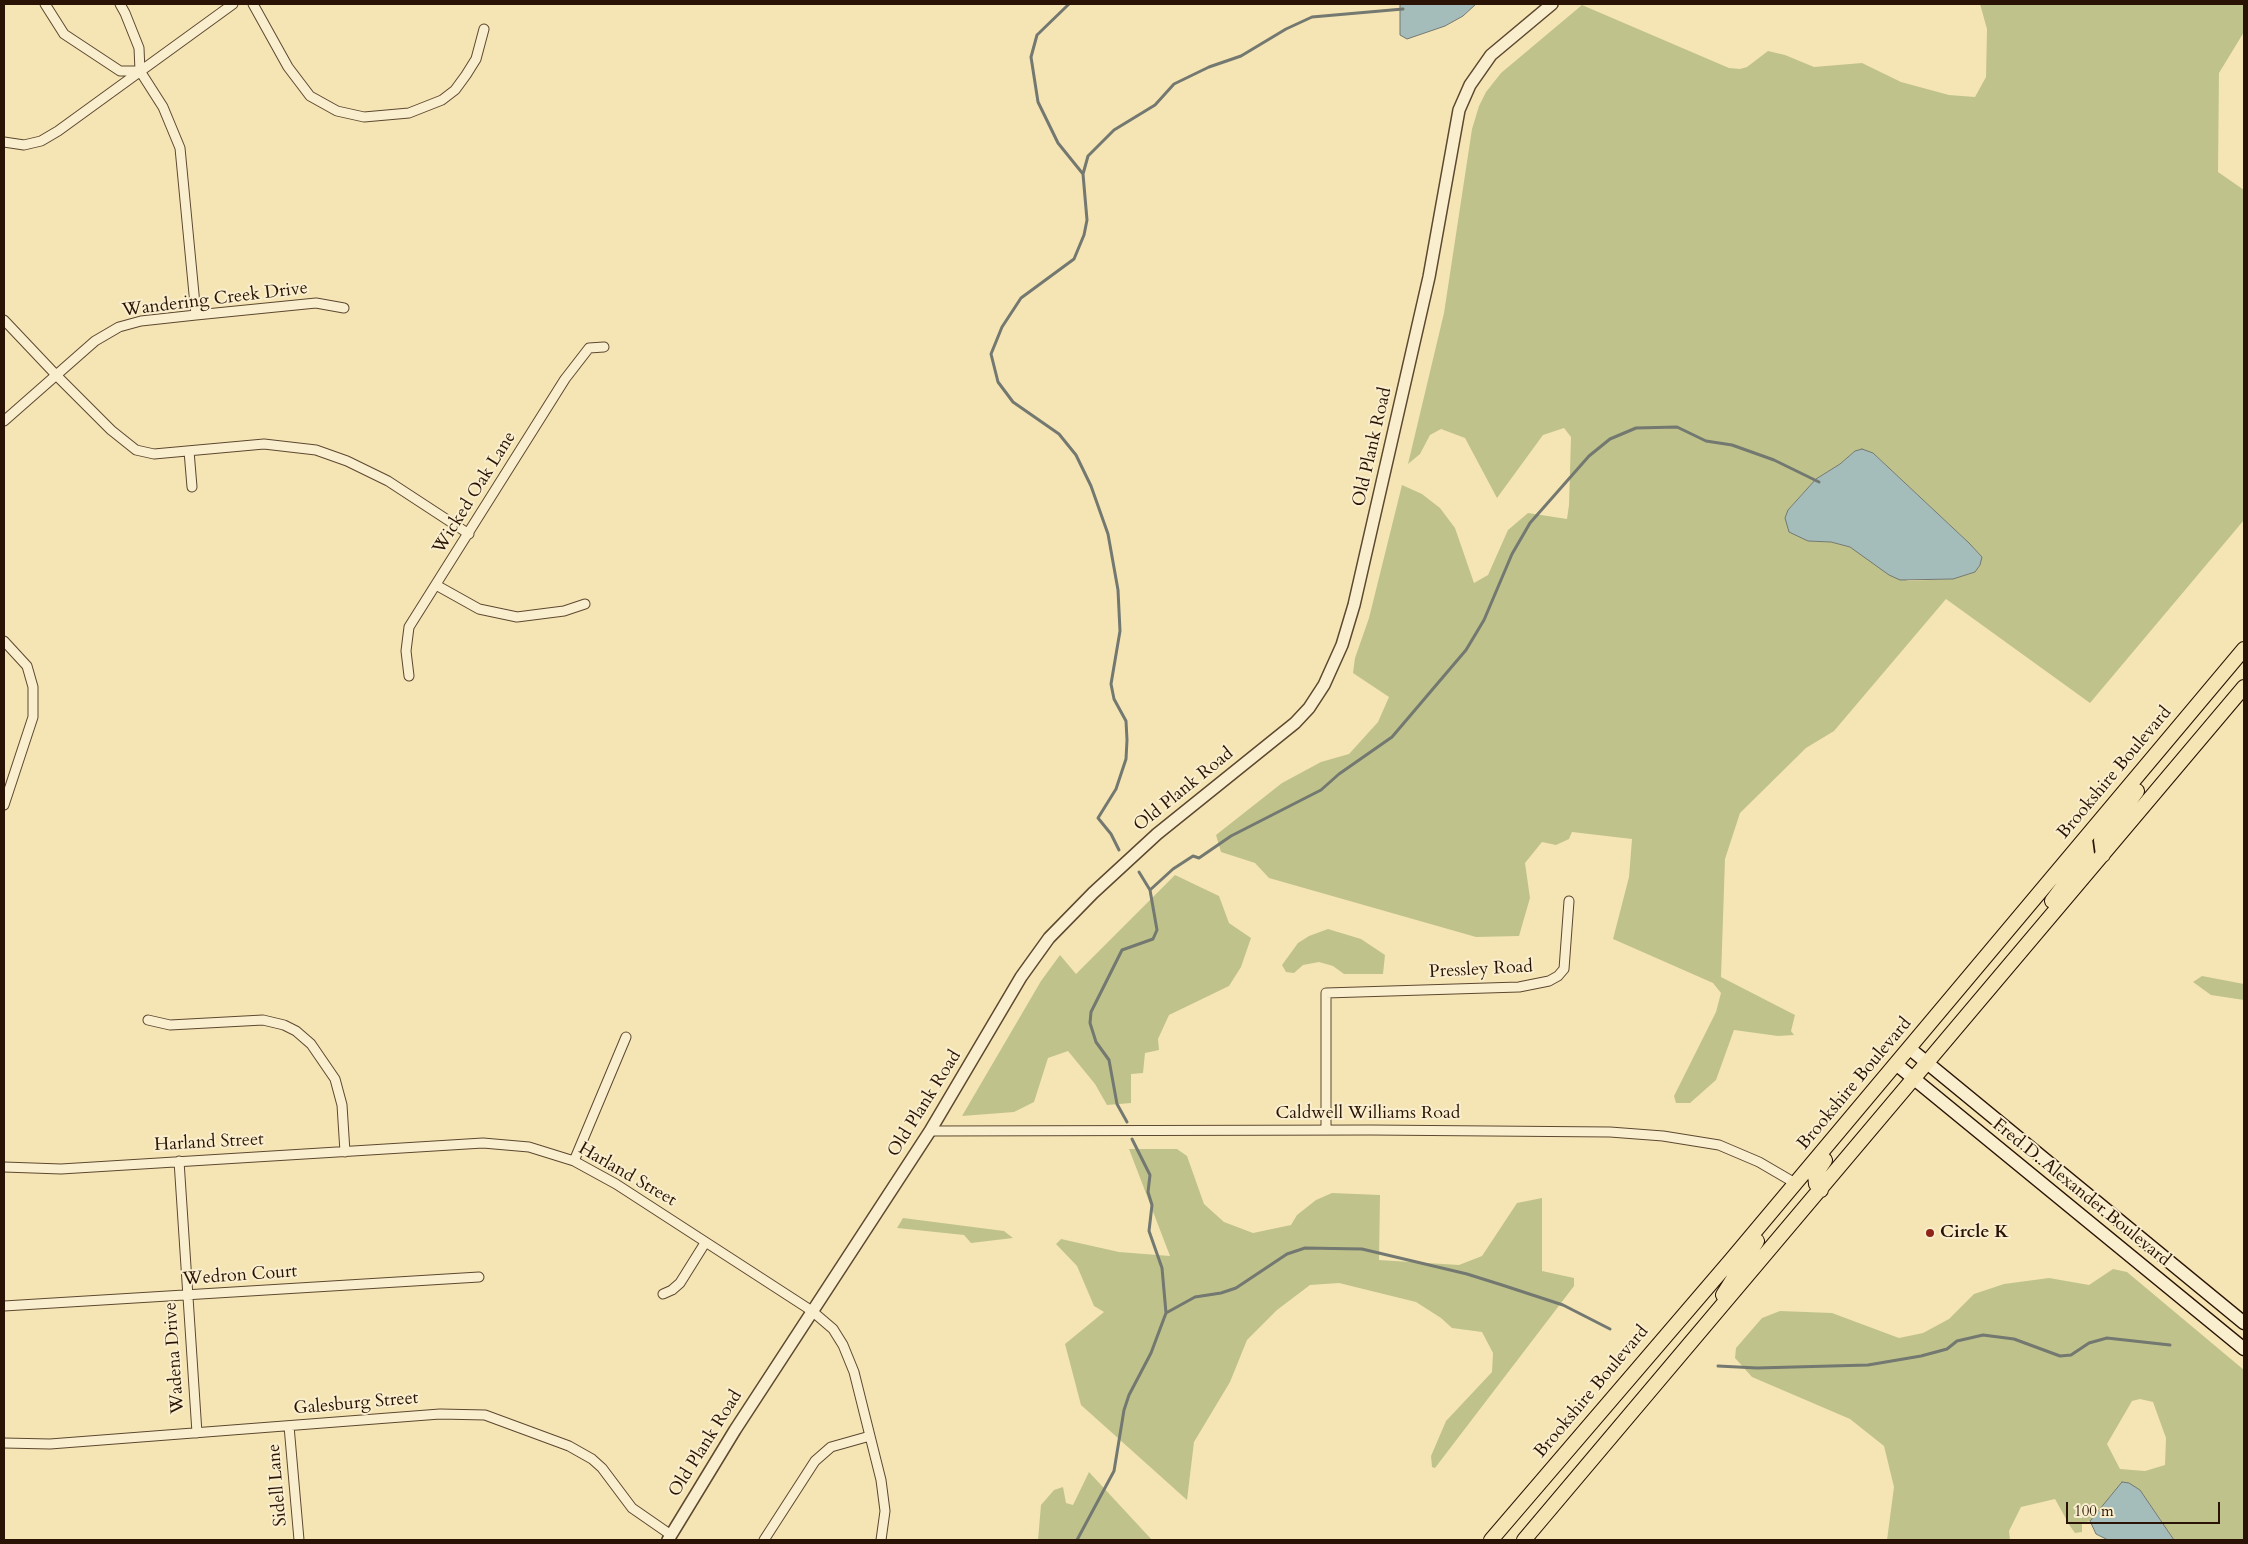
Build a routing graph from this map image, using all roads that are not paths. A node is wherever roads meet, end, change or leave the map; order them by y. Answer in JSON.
{"nodes":[{"id":1,"x":45,"y":4,"type":"edge"},
{"id":2,"x":120,"y":4,"type":"edge"},
{"id":3,"x":233,"y":4,"type":"edge"},
{"id":4,"x":253,"y":4,"type":"edge"},
{"id":5,"x":1552,"y":4,"type":"edge"},
{"id":6,"x":484,"y":29,"type":"dead end"},
{"id":7,"x":140,"y":71,"type":"junction"},
{"id":8,"x":4,"y":142,"type":"edge"},
{"id":9,"x":344,"y":308,"type":"dead end"},
{"id":10,"x":196,"y":315,"type":"junction"},
{"id":11,"x":4,"y":320,"type":"edge"},
{"id":12,"x":604,"y":347,"type":"dead end"},
{"id":13,"x":57,"y":376,"type":"junction"},
{"id":14,"x":4,"y":421,"type":"edge"},
{"id":15,"x":189,"y":451,"type":"junction"},
{"id":16,"x":192,"y":487,"type":"dead end"},
{"id":17,"x":469,"y":534,"type":"junction"},
{"id":18,"x":436,"y":585,"type":"junction"},
{"id":19,"x":585,"y":604,"type":"dead end"},
{"id":20,"x":4,"y":641,"type":"edge"},
{"id":21,"x":2244,"y":649,"type":"edge"},
{"id":22,"x":409,"y":676,"type":"dead end"},
{"id":23,"x":2244,"y":687,"type":"edge"},
{"id":24,"x":2194,"y":708,"type":"junction"},
{"id":25,"x":4,"y":805,"type":"edge"},
{"id":26,"x":2085,"y":839,"type":"junction"},
{"id":27,"x":2103,"y":854,"type":"junction"},
{"id":28,"x":1569,"y":901,"type":"dead end"},
{"id":29,"x":2021,"y":951,"type":"junction"},
{"id":30,"x":148,"y":1020,"type":"dead end"},
{"id":31,"x":626,"y":1037,"type":"dead end"},
{"id":32,"x":1909,"y":1048,"type":"junction"},
{"id":33,"x":1926,"y":1063,"type":"junction"},
{"id":34,"x":1896,"y":1064,"type":"junction"},
{"id":35,"x":1914,"y":1078,"type":"junction"},
{"id":36,"x":1862,"y":1104,"type":"junction"},
{"id":37,"x":930,"y":1130,"type":"junction"},
{"id":38,"x":1326,"y":1130,"type":"junction"},
{"id":39,"x":345,"y":1152,"type":"junction"},
{"id":40,"x":179,"y":1161,"type":"junction"},
{"id":41,"x":574,"y":1161,"type":"junction"},
{"id":42,"x":4,"y":1167,"type":"edge"},
{"id":43,"x":1796,"y":1183,"type":"junction"},
{"id":44,"x":1821,"y":1190,"type":"junction"},
{"id":45,"x":705,"y":1242,"type":"junction"},
{"id":46,"x":479,"y":1277,"type":"dead end"},
{"id":47,"x":663,"y":1294,"type":"dead end"},
{"id":48,"x":186,"y":1296,"type":"junction"},
{"id":49,"x":4,"y":1306,"type":"edge"},
{"id":50,"x":812,"y":1311,"type":"junction"},
{"id":51,"x":2244,"y":1323,"type":"edge"},
{"id":52,"x":1703,"y":1328,"type":"junction"},
{"id":53,"x":2244,"y":1350,"type":"edge"},
{"id":54,"x":289,"y":1426,"type":"junction"},
{"id":55,"x":197,"y":1433,"type":"junction"},
{"id":56,"x":870,"y":1436,"type":"junction"},
{"id":57,"x":4,"y":1443,"type":"edge"},
{"id":58,"x":669,"y":1537,"type":"edge"},
{"id":59,"x":299,"y":1540,"type":"edge"},
{"id":60,"x":764,"y":1540,"type":"edge"},
{"id":61,"x":881,"y":1540,"type":"edge"},
{"id":62,"x":1492,"y":1540,"type":"edge"},
{"id":63,"x":1524,"y":1540,"type":"edge"}],
"edges":[{"from":1,"to":7,"type":"street"},
{"from":2,"to":7,"type":"street"},
{"from":3,"to":7,"type":"street"},
{"from":4,"to":6,"type":"street"},
{"from":5,"to":37,"type":"street","name":"Old Plank Road"},
{"from":7,"to":8,"type":"street"},
{"from":7,"to":10,"type":"street"},
{"from":9,"to":10,"type":"street","name":"Wandering Creek Drive"},
{"from":10,"to":13,"type":"street","name":"Wandering Creek Drive"},
{"from":11,"to":13,"type":"street"},
{"from":12,"to":17,"type":"street","name":"Wicked Oak Lane"},
{"from":13,"to":14,"type":"street","name":"Wandering Creek Drive"},
{"from":13,"to":15,"type":"street"},
{"from":15,"to":16,"type":"street"},
{"from":15,"to":17,"type":"street"},
{"from":17,"to":18,"type":"street","name":"Wicked Oak Lane"},
{"from":18,"to":19,"type":"street"},
{"from":18,"to":22,"type":"street","name":"Wicked Oak Lane"},
{"from":20,"to":25,"type":"street"},
{"from":21,"to":24,"type":"highway","name":"Brookshire Boulevard"},
{"from":23,"to":27,"type":"highway"},
{"from":24,"to":26,"type":"highway","name":"Brookshire Boulevard"},
{"from":24,"to":27,"type":"highway"},
{"from":26,"to":29,"type":"highway"},
{"from":26,"to":32,"type":"highway","name":"Brookshire Boulevard"},
{"from":27,"to":29,"type":"highway"},
{"from":28,"to":38,"type":"street","name":"Pressley Road"},
{"from":29,"to":33,"type":"highway"},
{"from":30,"to":39,"type":"street"},
{"from":31,"to":41,"type":"street"},
{"from":32,"to":33,"type":"main road","name":"Fred D. Alexander Boulevard"},
{"from":32,"to":34,"type":"highway","name":"Brookshire Boulevard"},
{"from":33,"to":35,"type":"highway"},
{"from":33,"to":51,"type":"main road","name":"Fred D. Alexander Boulevard"},
{"from":34,"to":35,"type":"main road","name":"Fred D. Alexander Boulevard"},
{"from":34,"to":36,"type":"highway","name":"Brookshire Boulevard"},
{"from":35,"to":44,"type":"highway"},
{"from":35,"to":53,"type":"main road","name":"Fred D. Alexander Boulevard"},
{"from":36,"to":43,"type":"highway","name":"Brookshire Boulevard"},
{"from":36,"to":44,"type":"highway"},
{"from":37,"to":38,"type":"street","name":"Caldwell Williams Road"},
{"from":37,"to":50,"type":"street","name":"Old Plank Road"},
{"from":38,"to":43,"type":"street","name":"Caldwell Williams Road"},
{"from":39,"to":40,"type":"street","name":"Harland Street"},
{"from":39,"to":41,"type":"street","name":"Harland Street"},
{"from":40,"to":42,"type":"street","name":"Harland Street"},
{"from":40,"to":48,"type":"street","name":"Wadena Drive"},
{"from":41,"to":45,"type":"street","name":"Harland Street"},
{"from":43,"to":52,"type":"highway"},
{"from":43,"to":62,"type":"highway","name":"Brookshire Boulevard"},
{"from":44,"to":52,"type":"highway"},
{"from":45,"to":47,"type":"street"},
{"from":45,"to":50,"type":"street","name":"Harland Street"},
{"from":46,"to":48,"type":"street","name":"Wedron Court"},
{"from":48,"to":49,"type":"street","name":"Wedron Court"},
{"from":48,"to":55,"type":"street","name":"Wadena Drive"},
{"from":50,"to":56,"type":"street","name":"Harland Street"},
{"from":50,"to":58,"type":"street","name":"Old Plank Road"},
{"from":52,"to":63,"type":"highway"},
{"from":54,"to":55,"type":"street","name":"Galesburg Street"},
{"from":54,"to":58,"type":"street","name":"Galesburg Street"},
{"from":54,"to":59,"type":"street","name":"Sidell Lane"},
{"from":55,"to":57,"type":"street","name":"Galesburg Street"},
{"from":56,"to":60,"type":"street"},
{"from":56,"to":61,"type":"street","name":"Harland Street"}]}
